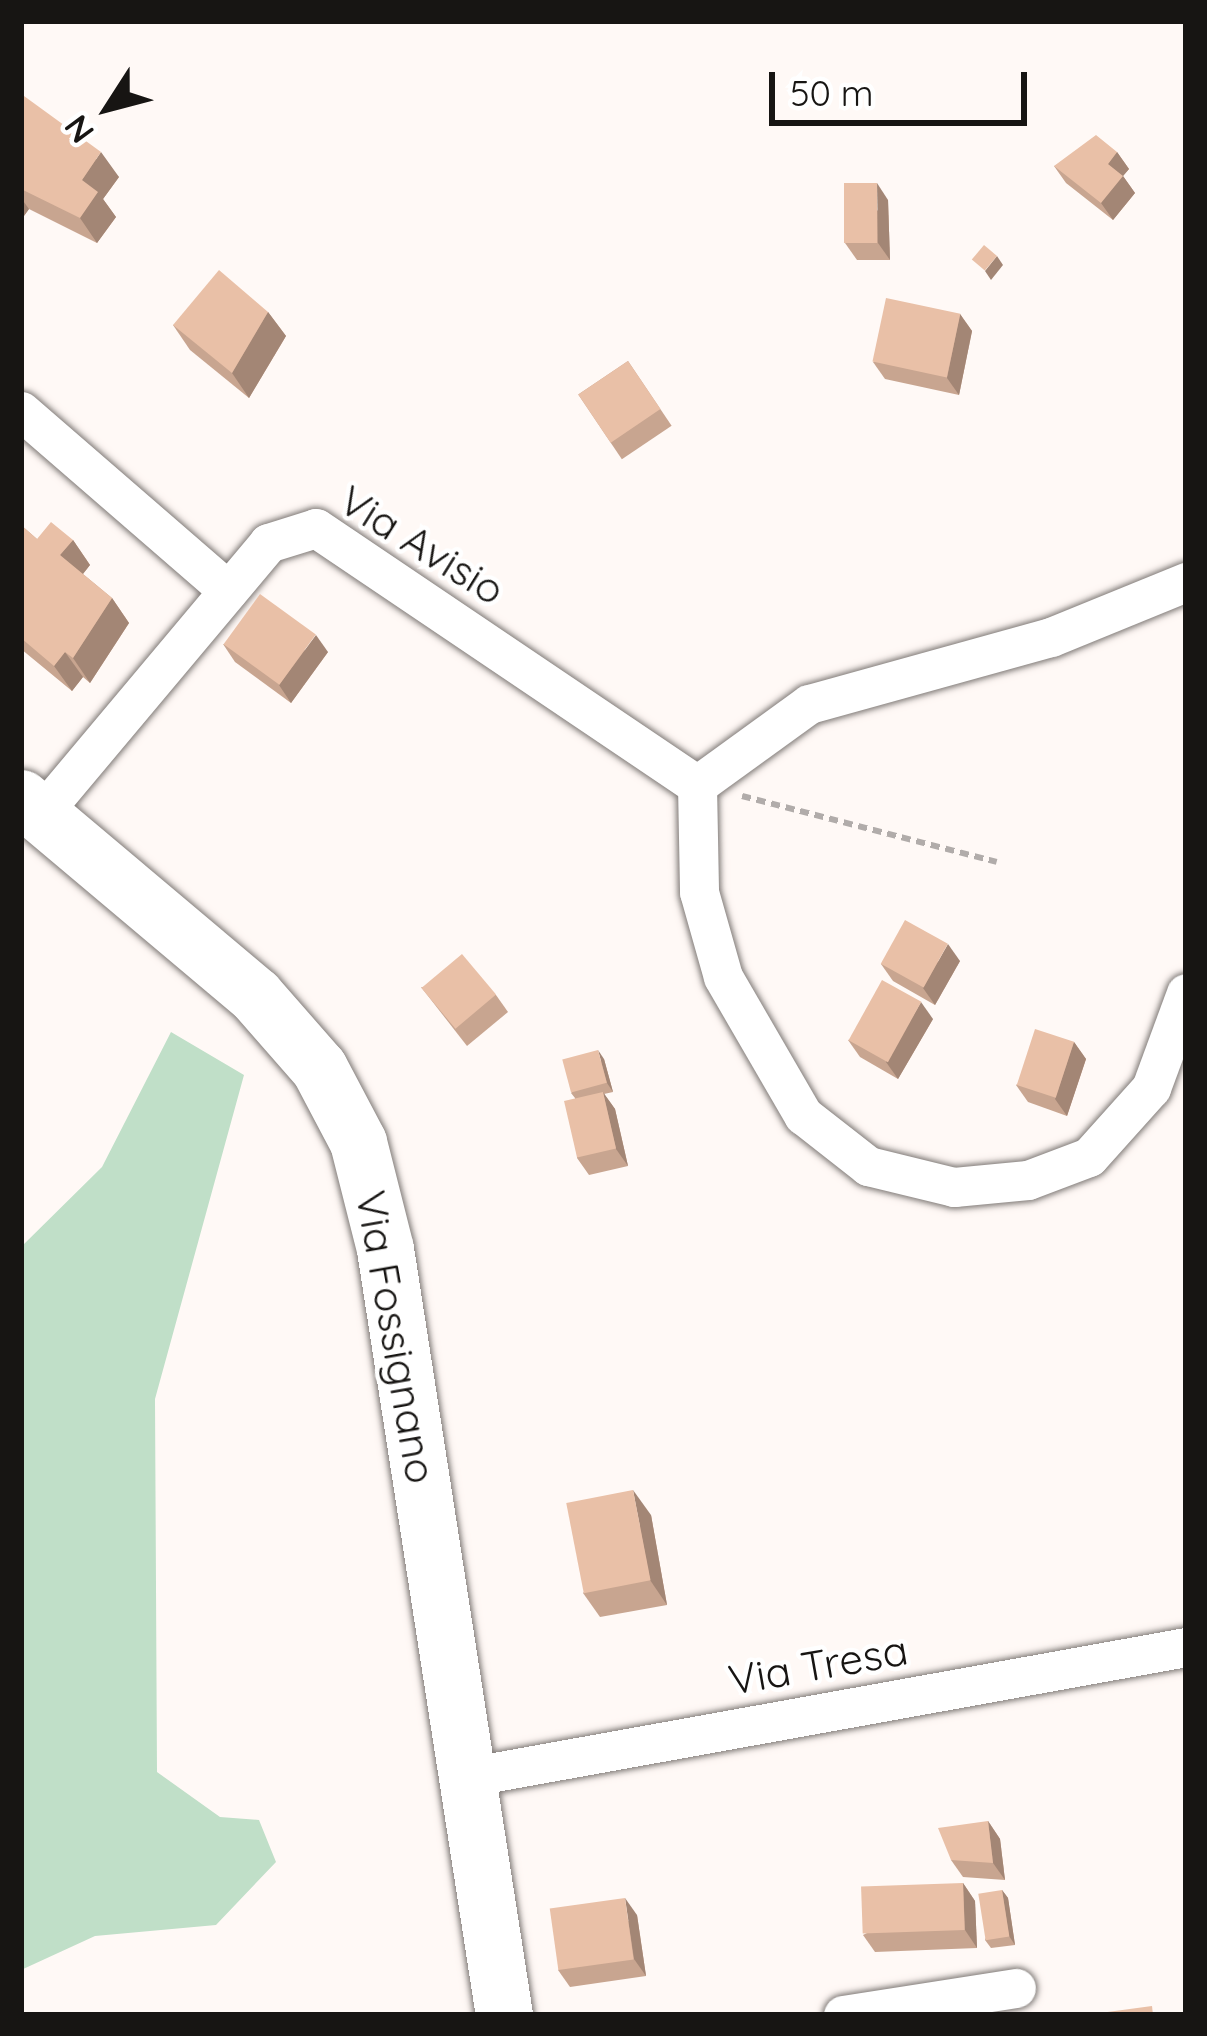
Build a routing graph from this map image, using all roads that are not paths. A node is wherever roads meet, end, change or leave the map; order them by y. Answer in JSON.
{"nodes":[{"id":1,"x":21,"y":412,"type":"edge"},
{"id":2,"x":1186,"y":582,"type":"edge"},
{"id":3,"x":229,"y":590,"type":"junction"},
{"id":4,"x":698,"y":784,"type":"junction"},
{"id":5,"x":31,"y":806,"type":"edge"},
{"id":6,"x":1186,"y":993,"type":"edge"},
{"id":7,"x":1186,"y":1647,"type":"edge"},
{"id":8,"x":467,"y":1778,"type":"junction"},
{"id":9,"x":1016,"y":1988,"type":"dead end"},
{"id":10,"x":504,"y":2015,"type":"edge"},
{"id":11,"x":843,"y":2015,"type":"edge"}],
"edges":[{"from":1,"to":3,"type":"street"},
{"from":2,"to":4,"type":"street"},
{"from":3,"to":4,"type":"street","name":"Via Avisio"},
{"from":3,"to":5,"type":"street","name":"Via Avisio"},
{"from":4,"to":6,"type":"street"},
{"from":5,"to":8,"type":"street","name":"Via Fossignano"},
{"from":7,"to":8,"type":"street","name":"Via Tresa"},
{"from":8,"to":10,"type":"street","name":"Via Fossignano"},
{"from":9,"to":11,"type":"street"}]}
